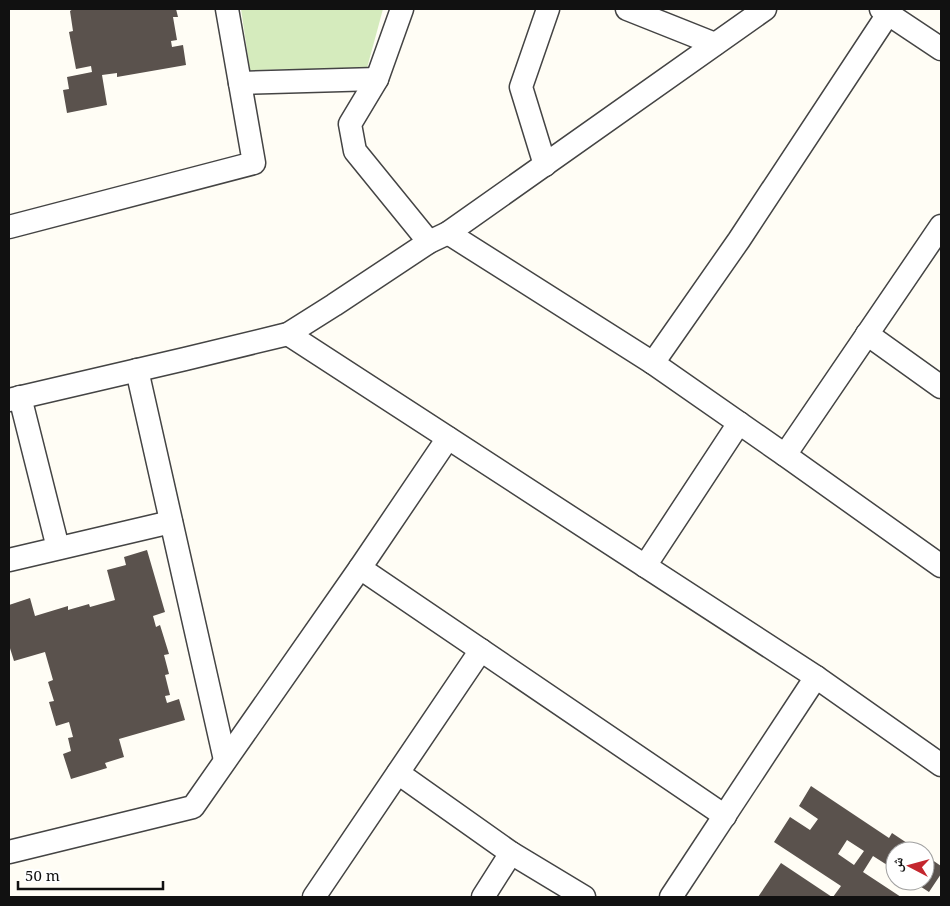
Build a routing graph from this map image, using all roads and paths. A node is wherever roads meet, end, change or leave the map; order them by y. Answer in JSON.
{"nodes":[{"id":1,"x":227,"y":9,"type":"edge"},
{"id":2,"x":402,"y":9,"type":"edge"},
{"id":3,"x":548,"y":9,"type":"edge"},
{"id":4,"x":627,"y":9,"type":"edge"},
{"id":5,"x":765,"y":9,"type":"edge"},
{"id":6,"x":884,"y":11,"type":"edge"},
{"id":7,"x":715,"y":44,"type":"junction"},
{"id":8,"x":941,"y":49,"type":"edge"},
{"id":9,"x":377,"y":79,"type":"junction"},
{"id":10,"x":240,"y":83,"type":"junction"},
{"id":11,"x":545,"y":165,"type":"junction"},
{"id":12,"x":9,"y":227,"type":"edge"},
{"id":13,"x":940,"y":229,"type":"edge"},
{"id":14,"x":438,"y":237,"type":"junction"},
{"id":15,"x":288,"y":334,"type":"junction"},
{"id":16,"x":867,"y":334,"type":"junction"},
{"id":17,"x":653,"y":363,"type":"junction"},
{"id":18,"x":137,"y":370,"type":"junction"},
{"id":19,"x":941,"y":387,"type":"edge"},
{"id":20,"x":14,"y":399,"type":"edge"},
{"id":21,"x":739,"y":423,"type":"junction"},
{"id":22,"x":448,"y":438,"type":"junction"},
{"id":23,"x":785,"y":455,"type":"junction"},
{"id":24,"x":171,"y":522,"type":"junction"},
{"id":25,"x":58,"y":548,"type":"junction"},
{"id":26,"x":9,"y":560,"type":"edge"},
{"id":27,"x":645,"y":566,"type":"junction"},
{"id":28,"x":941,"y":566,"type":"edge"},
{"id":29,"x":360,"y":568,"type":"junction"},
{"id":30,"x":481,"y":650,"type":"junction"},
{"id":31,"x":816,"y":677,"type":"junction"},
{"id":32,"x":225,"y":760,"type":"junction"},
{"id":33,"x":941,"y":764,"type":"edge"},
{"id":34,"x":398,"y":774,"type":"junction"},
{"id":35,"x":725,"y":816,"type":"junction"},
{"id":36,"x":9,"y":852,"type":"edge"},
{"id":37,"x":511,"y":853,"type":"junction"},
{"id":38,"x":314,"y":897,"type":"edge"},
{"id":39,"x":483,"y":897,"type":"edge"},
{"id":40,"x":584,"y":897,"type":"edge"},
{"id":41,"x":671,"y":897,"type":"edge"}],
"edges":[{"from":1,"to":10,"type":"street"},
{"from":2,"to":9,"type":"street"},
{"from":3,"to":11,"type":"street"},
{"from":4,"to":7,"type":"street"},
{"from":5,"to":7,"type":"street"},
{"from":6,"to":8,"type":"street"},
{"from":6,"to":17,"type":"street"},
{"from":7,"to":11,"type":"street"},
{"from":9,"to":10,"type":"street"},
{"from":9,"to":14,"type":"street"},
{"from":10,"to":12,"type":"street"},
{"from":11,"to":14,"type":"street"},
{"from":13,"to":16,"type":"street"},
{"from":14,"to":15,"type":"street"},
{"from":14,"to":17,"type":"street"},
{"from":15,"to":18,"type":"street"},
{"from":15,"to":22,"type":"street"},
{"from":16,"to":19,"type":"street"},
{"from":16,"to":23,"type":"street"},
{"from":17,"to":21,"type":"street"},
{"from":18,"to":20,"type":"street"},
{"from":18,"to":24,"type":"street"},
{"from":20,"to":25,"type":"street"},
{"from":21,"to":23,"type":"street"},
{"from":21,"to":27,"type":"street"},
{"from":22,"to":27,"type":"street"},
{"from":22,"to":29,"type":"street"},
{"from":23,"to":28,"type":"street"},
{"from":24,"to":25,"type":"street"},
{"from":24,"to":32,"type":"street"},
{"from":25,"to":26,"type":"street"},
{"from":27,"to":31,"type":"street"},
{"from":29,"to":30,"type":"street"},
{"from":29,"to":32,"type":"street"},
{"from":30,"to":34,"type":"street"},
{"from":30,"to":35,"type":"street"},
{"from":31,"to":33,"type":"street"},
{"from":31,"to":35,"type":"street"},
{"from":32,"to":36,"type":"street"},
{"from":34,"to":37,"type":"street"},
{"from":34,"to":38,"type":"street"},
{"from":35,"to":41,"type":"street"},
{"from":37,"to":39,"type":"street"},
{"from":37,"to":40,"type":"street"}]}
